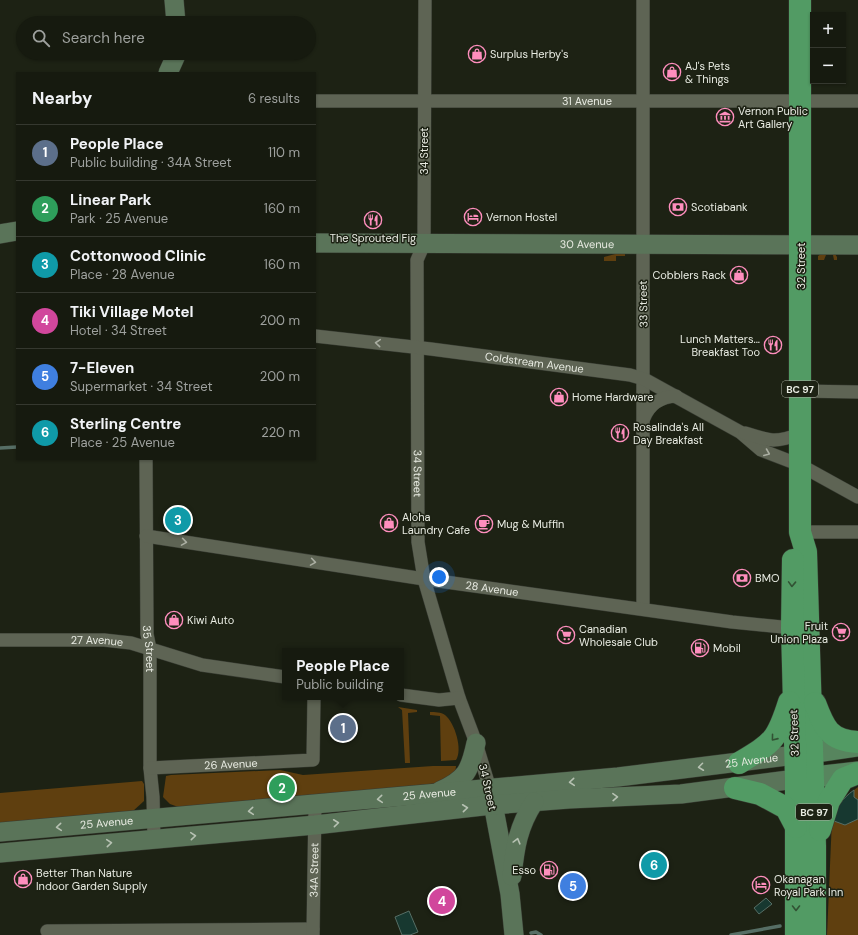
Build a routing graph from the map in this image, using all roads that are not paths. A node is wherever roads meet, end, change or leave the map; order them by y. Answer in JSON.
{"nodes":[{"id":1,"x":174,"y":0,"type":"edge"},
{"id":2,"x":425,"y":0,"type":"edge"},
{"id":3,"x":643,"y":0,"type":"edge"},
{"id":4,"x":800,"y":0,"type":"edge"},
{"id":5,"x":175,"y":16,"type":"edge"},
{"id":6,"x":174,"y":60,"type":"edge"},
{"id":7,"x":178,"y":60,"type":"edge"},
{"id":8,"x":168,"y":72,"type":"edge"},
{"id":9,"x":180,"y":72,"type":"edge"},
{"id":10,"x":642,"y":100,"type":"junction"},
{"id":11,"x":316,"y":101,"type":"edge"},
{"id":12,"x":424,"y":101,"type":"junction"},
{"id":13,"x":801,"y":101,"type":"junction"},
{"id":14,"x":858,"y":101,"type":"edge"},
{"id":15,"x":16,"y":232,"type":"edge"},
{"id":16,"x":0,"y":234,"type":"edge"},
{"id":17,"x":0,"y":242,"type":"edge"},
{"id":18,"x":16,"y":242,"type":"edge"},
{"id":19,"x":316,"y":244,"type":"edge"},
{"id":20,"x":424,"y":244,"type":"junction"},
{"id":21,"x":801,"y":245,"type":"junction"},
{"id":22,"x":858,"y":245,"type":"edge"},
{"id":23,"x":643,"y":246,"type":"junction"},
{"id":24,"x":316,"y":336,"type":"edge"},
{"id":25,"x":417,"y":347,"type":"junction"},
{"id":26,"x":644,"y":379,"type":"junction"},
{"id":27,"x":800,"y":391,"type":"junction"},
{"id":28,"x":858,"y":392,"type":"edge"},
{"id":29,"x":676,"y":396,"type":"junction"},
{"id":30,"x":644,"y":419,"type":"junction"},
{"id":31,"x":740,"y":432,"type":"junction"},
{"id":32,"x":800,"y":434,"type":"junction"},
{"id":33,"x":146,"y":460,"type":"edge"},
{"id":34,"x":800,"y":465,"type":"junction"},
{"id":35,"x":858,"y":497,"type":"edge"},
{"id":36,"x":800,"y":532,"type":"junction"},
{"id":37,"x":858,"y":532,"type":"edge"},
{"id":38,"x":146,"y":536,"type":"junction"},
{"id":39,"x":424,"y":579,"type":"junction"},
{"id":40,"x":643,"y":609,"type":"junction"},
{"id":41,"x":792,"y":628,"type":"junction"},
{"id":42,"x":0,"y":640,"type":"edge"},
{"id":43,"x":150,"y":649,"type":"junction"},
{"id":44,"x":282,"y":677,"type":"edge"},
{"id":45,"x":801,"y":689,"type":"junction"},
{"id":46,"x":404,"y":694,"type":"edge"},
{"id":47,"x":459,"y":698,"type":"junction"},
{"id":48,"x":314,"y":700,"type":"edge"},
{"id":49,"x":858,"y":742,"type":"edge"},
{"id":50,"x":476,"y":743,"type":"junction"},
{"id":51,"x":858,"y":746,"type":"edge"},
{"id":52,"x":804,"y":754,"type":"junction"},
{"id":53,"x":739,"y":763,"type":"junction"},
{"id":54,"x":150,"y":768,"type":"junction"},
{"id":55,"x":858,"y":773,"type":"edge"},
{"id":56,"x":804,"y":778,"type":"junction"},
{"id":57,"x":735,"y":788,"type":"junction"},
{"id":58,"x":433,"y":794,"type":"junction"},
{"id":59,"x":491,"y":797,"type":"junction"},
{"id":60,"x":534,"y":802,"type":"junction"},
{"id":61,"x":315,"y":805,"type":"junction"},
{"id":62,"x":154,"y":819,"type":"junction"},
{"id":63,"x":315,"y":825,"type":"junction"},
{"id":64,"x":796,"y":827,"type":"junction"},
{"id":65,"x":0,"y":832,"type":"edge"},
{"id":66,"x":154,"y":839,"type":"junction"},
{"id":67,"x":815,"y":846,"type":"junction"},
{"id":68,"x":0,"y":853,"type":"edge"},
{"id":69,"x":510,"y":894,"type":"junction"},
{"id":70,"x":514,"y":931,"type":"edge"},
{"id":71,"x":47,"y":932,"type":"dead end"},
{"id":72,"x":313,"y":932,"type":"edge"},
{"id":73,"x":796,"y":935,"type":"edge"},
{"id":74,"x":815,"y":935,"type":"edge"}],
"edges":[{"from":1,"to":5,"type":"main road"},
{"from":2,"to":12,"type":"street","name":"34 Street"},
{"from":3,"to":10,"type":"street","name":"33 Street"},
{"from":4,"to":13,"type":"highway","name":"32 Street","number":"BC 97"},
{"from":6,"to":8,"type":"main road"},
{"from":7,"to":9,"type":"main road"},
{"from":10,"to":12,"type":"street","name":"31 Avenue"},
{"from":10,"to":13,"type":"street","name":"31 Avenue"},
{"from":10,"to":23,"type":"street","name":"33 Street"},
{"from":11,"to":12,"type":"street","name":"31 Avenue"},
{"from":12,"to":20,"type":"street","name":"34 Street"},
{"from":13,"to":14,"type":"street","name":"31 Avenue"},
{"from":13,"to":21,"type":"highway","name":"32 Street","number":"BC 97"},
{"from":15,"to":16,"type":"main road"},
{"from":17,"to":18,"type":"main road"},
{"from":19,"to":20,"type":"main road","name":"30 Avenue"},
{"from":20,"to":23,"type":"main road","name":"30 Avenue"},
{"from":20,"to":25,"type":"street","name":"34 Street"},
{"from":21,"to":22,"type":"main road","name":"30 Avenue"},
{"from":21,"to":23,"type":"main road","name":"30 Avenue"},
{"from":21,"to":27,"type":"highway","name":"32 Street","number":"BC 97"},
{"from":23,"to":26,"type":"street","name":"33 Street"},
{"from":25,"to":24,"type":"street","name":"Coldstream Avenue","one_way":true},
{"from":25,"to":26,"type":"street","name":"Coldstream Avenue"},
{"from":25,"to":39,"type":"street","name":"34 Street"},
{"from":26,"to":29,"type":"street","name":"Coldstream Avenue"},
{"from":26,"to":30,"type":"street","name":"33 Street"},
{"from":27,"to":28,"type":"street"},
{"from":27,"to":32,"type":"highway","name":"32 Street","number":"BC 97"},
{"from":29,"to":30,"type":"street"},
{"from":29,"to":31,"type":"street","name":"Coldstream Avenue"},
{"from":30,"to":40,"type":"street","name":"33 Street"},
{"from":31,"to":32,"type":"street","name":"Coldstream Avenue"},
{"from":31,"to":34,"type":"street","name":"Coldstream Avenue","one_way":true},
{"from":32,"to":34,"type":"highway","name":"32 Street","number":"BC 97"},
{"from":33,"to":38,"type":"street","name":"35 Street"},
{"from":34,"to":35,"type":"street","name":"Coldstream Avenue"},
{"from":34,"to":36,"type":"highway","name":"32 Street","number":"BC 97"},
{"from":36,"to":37,"type":"street"},
{"from":36,"to":41,"type":"highway","name":"32 Street","number":"BC 97","one_way":true},
{"from":36,"to":45,"type":"highway","name":"32 Street","number":"BC 97"},
{"from":38,"to":39,"type":"street","name":"28 Avenue","one_way":true},
{"from":38,"to":43,"type":"street","name":"35 Street"},
{"from":39,"to":40,"type":"street","name":"28 Avenue"},
{"from":39,"to":47,"type":"street","name":"34 Street"},
{"from":40,"to":41,"type":"street","name":"28 Avenue"},
{"from":41,"to":45,"type":"highway","name":"32 Street","number":"BC 97"},
{"from":42,"to":43,"type":"street","name":"27 Avenue"},
{"from":43,"to":44,"type":"street","name":"27 Avenue"},
{"from":43,"to":54,"type":"street","name":"35 Street"},
{"from":45,"to":49,"type":"highway"},
{"from":45,"to":52,"type":"highway","name":"32 Street","number":"BC 97"},
{"from":45,"to":53,"type":"highway","one_way":true},
{"from":46,"to":47,"type":"street"},
{"from":47,"to":50,"type":"street","name":"34 Street"},
{"from":48,"to":54,"type":"street","name":"26 Avenue"},
{"from":50,"to":58,"type":"main road"},
{"from":50,"to":59,"type":"street","name":"34 Street"},
{"from":51,"to":52,"type":"main road","name":"25 Avenue"},
{"from":52,"to":53,"type":"main road","name":"25 Avenue"},
{"from":52,"to":56,"type":"highway","name":"32 Street","number":"BC 97"},
{"from":53,"to":59,"type":"main road","name":"25 Avenue","one_way":true},
{"from":54,"to":62,"type":"street","name":"35 Street"},
{"from":55,"to":56,"type":"main road","name":"25 Avenue"},
{"from":55,"to":67,"type":"highway"},
{"from":56,"to":57,"type":"main road","name":"25 Avenue"},
{"from":56,"to":64,"type":"highway","name":"32 Street","number":"BC 97"},
{"from":56,"to":67,"type":"highway","name":"32 Street","number":"BC 97"},
{"from":60,"to":57,"type":"main road","name":"25 Avenue","one_way":true},
{"from":57,"to":64,"type":"highway"},
{"from":58,"to":59,"type":"main road","name":"25 Avenue"},
{"from":58,"to":61,"type":"main road","name":"25 Avenue","one_way":true},
{"from":59,"to":60,"type":"main road","name":"25 Avenue"},
{"from":63,"to":59,"type":"main road","name":"25 Avenue","one_way":true},
{"from":59,"to":69,"type":"main road","name":"34 Street"},
{"from":69,"to":60,"type":"main road","one_way":true},
{"from":61,"to":62,"type":"main road","name":"25 Avenue","one_way":true},
{"from":61,"to":63,"type":"street","name":"34A Street"},
{"from":62,"to":65,"type":"main road","name":"25 Avenue","one_way":true},
{"from":62,"to":66,"type":"street","name":"35 Street"},
{"from":66,"to":63,"type":"main road","name":"25 Avenue","one_way":true},
{"from":63,"to":72,"type":"street","name":"34A Street"},
{"from":64,"to":73,"type":"highway","name":"32 Street","number":"BC 97","one_way":true},
{"from":68,"to":66,"type":"main road","name":"25 Avenue","one_way":true},
{"from":67,"to":74,"type":"highway","name":"32 Street","number":"BC 97"},
{"from":69,"to":70,"type":"main road","name":"34 Street"},
{"from":71,"to":72,"type":"street"}]}
